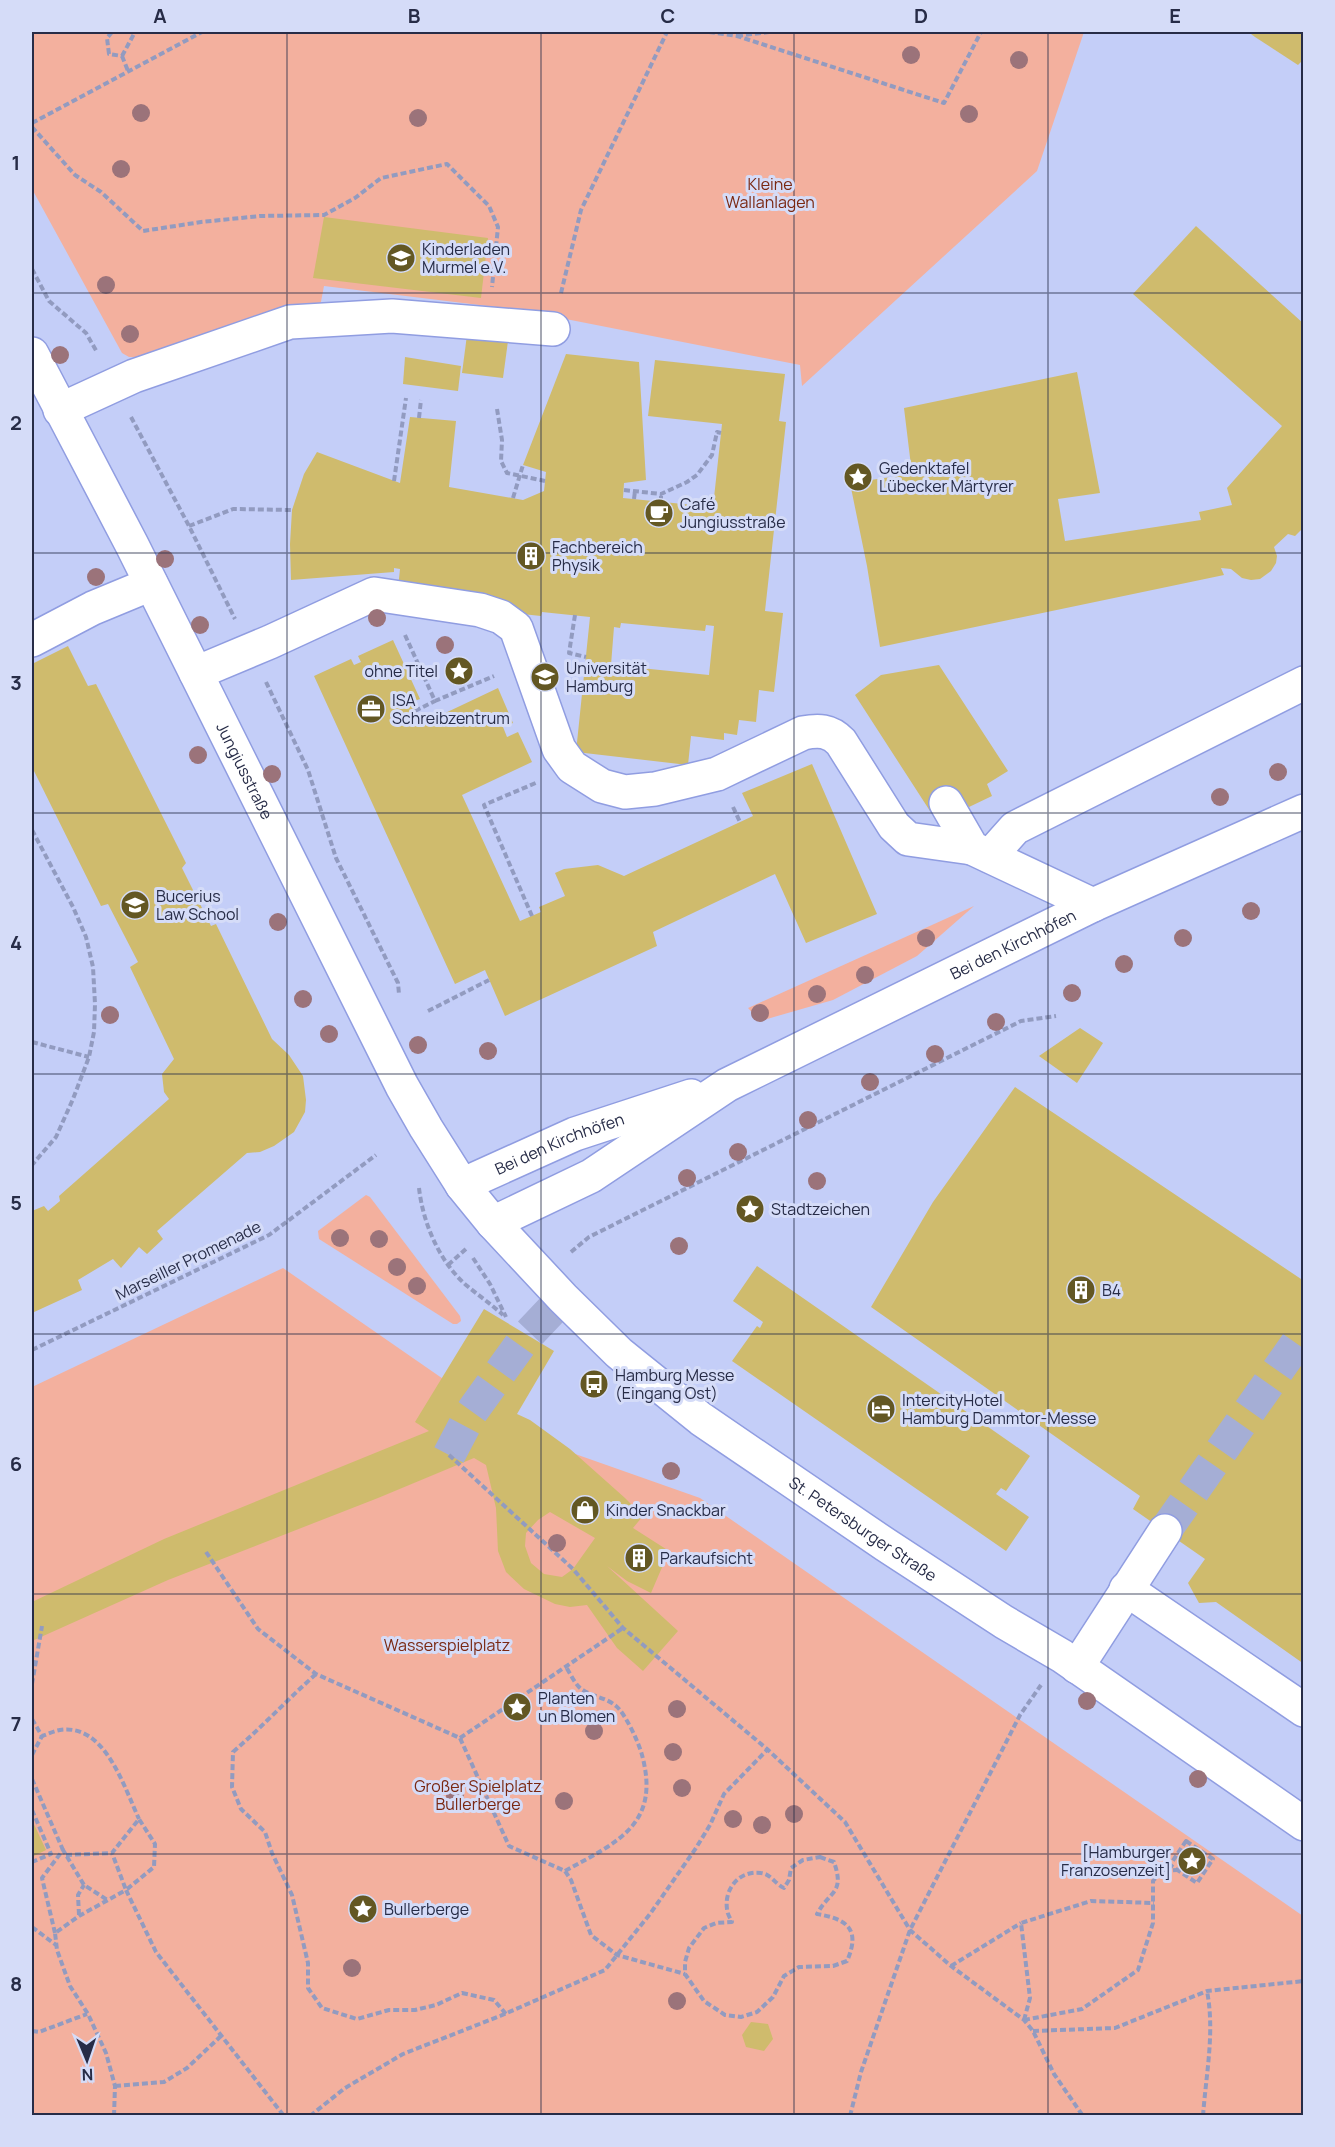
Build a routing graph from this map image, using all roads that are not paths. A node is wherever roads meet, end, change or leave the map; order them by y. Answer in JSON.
{"nodes":[{"id":1,"x":553,"y":329,"type":"road end"},
{"id":2,"x":32,"y":354,"type":"edge"},
{"id":3,"x":60,"y":410,"type":"junction"},
{"id":4,"x":151,"y":584,"type":"junction"},
{"id":5,"x":32,"y":640,"type":"edge"},
{"id":6,"x":196,"y":673,"type":"junction"},
{"id":7,"x":1304,"y":683,"type":"edge"},
{"id":8,"x":946,"y":804,"type":"dead end"},
{"id":9,"x":1304,"y":811,"type":"edge"},
{"id":10,"x":981,"y":852,"type":"junction"},
{"id":11,"x":1093,"y":905,"type":"junction"},
{"id":12,"x":727,"y":1085,"type":"junction"},
{"id":13,"x":462,"y":1185,"type":"junction"},
{"id":14,"x":493,"y":1224,"type":"junction"},
{"id":15,"x":1165,"y":1531,"type":"tunnel mouth"},
{"id":16,"x":1126,"y":1589,"type":"junction"},
{"id":17,"x":1070,"y":1662,"type":"junction"},
{"id":18,"x":1304,"y":1710,"type":"edge"},
{"id":19,"x":1304,"y":1824,"type":"edge"}],
"edges":[{"from":1,"to":3,"type":"street"},
{"from":2,"to":3,"type":"street","name":"Jungiusstraße"},
{"from":3,"to":4,"type":"street","name":"Jungiusstraße"},
{"from":4,"to":5,"type":"street"},
{"from":4,"to":6,"type":"street","name":"Jungiusstraße"},
{"from":6,"to":10,"type":"street"},
{"from":6,"to":13,"type":"street","name":"Jungiusstraße"},
{"from":7,"to":10,"type":"street"},
{"from":8,"to":10,"type":"street"},
{"from":9,"to":11,"type":"street","name":"Bei den Kirchhöfen"},
{"from":10,"to":11,"type":"street"},
{"from":11,"to":12,"type":"street","name":"Bei den Kirchhöfen"},
{"from":12,"to":13,"type":"street","name":"Bei den Kirchhöfen"},
{"from":12,"to":14,"type":"street","name":"Bei den Kirchhöfen"},
{"from":13,"to":14,"type":"street","name":"St. Petersburger Straße"},
{"from":14,"to":17,"type":"street","name":"St. Petersburger Straße"},
{"from":15,"to":16,"type":"street"},
{"from":16,"to":17,"type":"street"},
{"from":16,"to":18,"type":"street"},
{"from":17,"to":19,"type":"street","name":"St. Petersburger Straße"}]}
